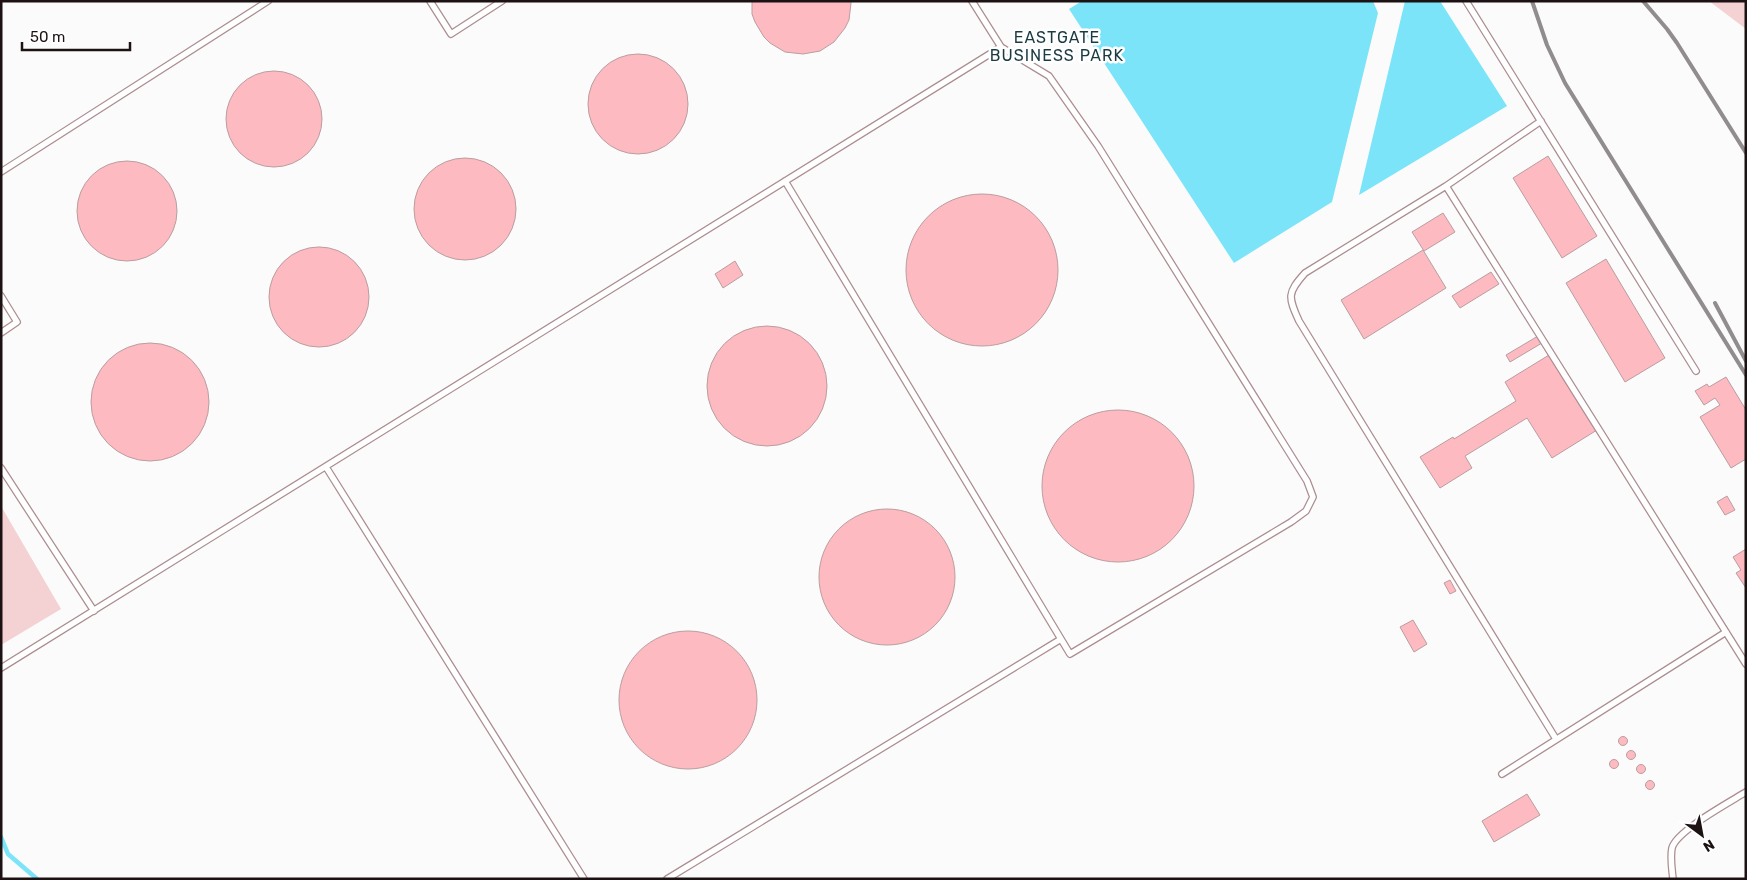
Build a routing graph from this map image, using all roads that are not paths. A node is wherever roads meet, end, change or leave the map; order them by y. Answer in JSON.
{"nodes":[{"id":1,"x":268,"y":1,"type":"edge"},
{"id":2,"x":430,"y":1,"type":"edge"},
{"id":3,"x":502,"y":1,"type":"edge"},
{"id":4,"x":972,"y":1,"type":"edge"},
{"id":5,"x":1466,"y":1,"type":"edge"},
{"id":6,"x":1001,"y":47,"type":"junction"},
{"id":7,"x":1541,"y":121,"type":"junction"},
{"id":8,"x":1,"y":172,"type":"edge"},
{"id":9,"x":785,"y":181,"type":"junction"},
{"id":10,"x":1446,"y":186,"type":"junction"},
{"id":11,"x":1,"y":296,"type":"edge"},
{"id":12,"x":1,"y":333,"type":"edge"},
{"id":13,"x":1696,"y":371,"type":"dead end"},
{"id":14,"x":326,"y":467,"type":"junction"},
{"id":15,"x":1,"y":468,"type":"edge"},
{"id":16,"x":94,"y":611,"type":"junction"},
{"id":17,"x":1726,"y":632,"type":"junction"},
{"id":18,"x":1062,"y":639,"type":"junction"},
{"id":19,"x":1746,"y":664,"type":"edge"},
{"id":20,"x":1,"y":668,"type":"edge"},
{"id":21,"x":1556,"y":739,"type":"junction"},
{"id":22,"x":1502,"y":774,"type":"dead end"},
{"id":23,"x":1746,"y":792,"type":"edge"},
{"id":24,"x":584,"y":879,"type":"edge"},
{"id":25,"x":667,"y":879,"type":"edge"},
{"id":26,"x":1673,"y":879,"type":"edge"}],
"edges":[{"from":1,"to":8,"type":"lane"},
{"from":2,"to":3,"type":"lane"},
{"from":4,"to":6,"type":"lane"},
{"from":5,"to":7,"type":"lane"},
{"from":6,"to":9,"type":"lane"},
{"from":6,"to":18,"type":"lane"},
{"from":7,"to":10,"type":"lane"},
{"from":7,"to":13,"type":"lane"},
{"from":9,"to":14,"type":"lane"},
{"from":9,"to":18,"type":"lane"},
{"from":10,"to":17,"type":"lane"},
{"from":10,"to":21,"type":"lane"},
{"from":11,"to":12,"type":"lane"},
{"from":14,"to":16,"type":"lane"},
{"from":14,"to":24,"type":"lane"},
{"from":15,"to":16,"type":"lane"},
{"from":16,"to":20,"type":"lane"},
{"from":17,"to":19,"type":"lane"},
{"from":17,"to":21,"type":"lane"},
{"from":18,"to":25,"type":"lane"},
{"from":21,"to":22,"type":"lane"},
{"from":23,"to":26,"type":"lane"}]}
